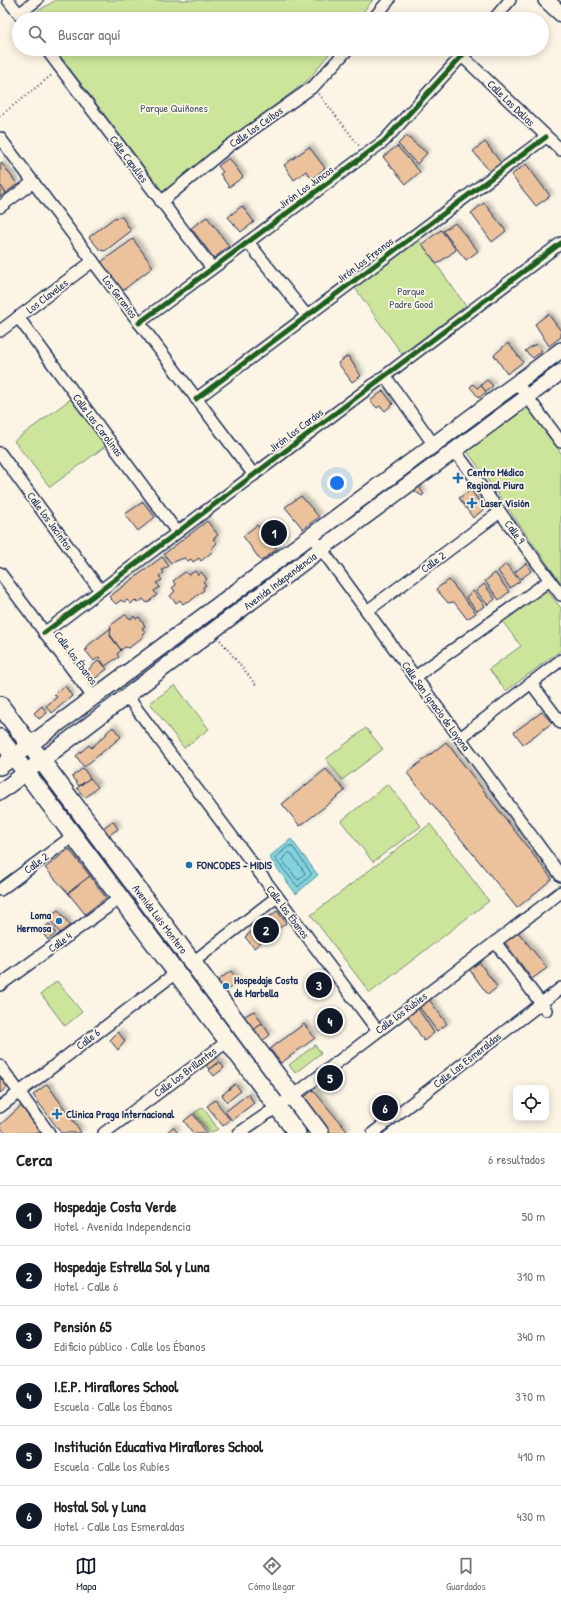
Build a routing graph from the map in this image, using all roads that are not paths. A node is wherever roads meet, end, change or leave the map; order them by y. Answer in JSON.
{"nodes":[{"id":1,"x":8,"y":0,"type":"edge"},
{"id":2,"x":37,"y":0,"type":"edge"},
{"id":3,"x":389,"y":0,"type":"edge"},
{"id":4,"x":510,"y":0,"type":"edge"},
{"id":5,"x":546,"y":0,"type":"edge"},
{"id":6,"x":17,"y":12,"type":"edge"},
{"id":7,"x":26,"y":12,"type":"edge"},
{"id":8,"x":379,"y":12,"type":"edge"},
{"id":9,"x":500,"y":12,"type":"edge"},
{"id":10,"x":561,"y":14,"type":"edge"},
{"id":11,"x":51,"y":56,"type":"edge"},
{"id":12,"x":342,"y":56,"type":"edge"},
{"id":13,"x":462,"y":56,"type":"edge"},
{"id":14,"x":468,"y":56,"type":"edge"},
{"id":15,"x":546,"y":137,"type":"junction"},
{"id":16,"x":0,"y":138,"type":"edge"},
{"id":17,"x":561,"y":150,"type":"edge"},
{"id":18,"x":33,"y":182,"type":"junction"},
{"id":19,"x":161,"y":202,"type":"junction"},
{"id":20,"x":0,"y":207,"type":"edge"},
{"id":21,"x":248,"y":242,"type":"junction"},
{"id":22,"x":561,"y":243,"type":"edge"},
{"id":23,"x":93,"y":261,"type":"junction"},
{"id":24,"x":212,"y":268,"type":"junction"},
{"id":25,"x":307,"y":316,"type":"junction"},
{"id":26,"x":18,"y":317,"type":"junction"},
{"id":27,"x":139,"y":322,"type":"junction"},
{"id":28,"x":0,"y":331,"type":"edge"},
{"id":29,"x":561,"y":350,"type":"edge"},
{"id":30,"x":561,"y":372,"type":"edge"},
{"id":31,"x":385,"y":376,"type":"junction"},
{"id":32,"x":517,"y":383,"type":"junction"},
{"id":33,"x":527,"y":396,"type":"junction"},
{"id":34,"x":196,"y":399,"type":"junction"},
{"id":35,"x":561,"y":442,"type":"edge"},
{"id":36,"x":434,"y":444,"type":"junction"},
{"id":37,"x":455,"y":450,"type":"junction"},
{"id":38,"x":0,"y":453,"type":"edge"},
{"id":39,"x":254,"y":475,"type":"junction"},
{"id":40,"x":500,"y":512,"type":"junction"},
{"id":41,"x":177,"y":532,"type":"junction"},
{"id":42,"x":311,"y":536,"type":"junction"},
{"id":43,"x":321,"y":549,"type":"junction"},
{"id":44,"x":0,"y":573,"type":"edge"},
{"id":45,"x":550,"y":580,"type":"junction"},
{"id":46,"x":100,"y":590,"type":"junction"},
{"id":47,"x":561,"y":595,"type":"edge"},
{"id":48,"x":367,"y":611,"type":"junction"},
{"id":49,"x":44,"y":633,"type":"junction"},
{"id":50,"x":561,"y":660,"type":"edge"},
{"id":51,"x":415,"y":677,"type":"junction"},
{"id":52,"x":531,"y":684,"type":"junction"},
{"id":53,"x":127,"y":696,"type":"junction"},
{"id":54,"x":93,"y":697,"type":"junction"},
{"id":55,"x":0,"y":705,"type":"edge"},
{"id":56,"x":561,"y":723,"type":"edge"},
{"id":57,"x":0,"y":738,"type":"edge"},
{"id":58,"x":460,"y":738,"type":"junction"},
{"id":59,"x":30,"y":745,"type":"junction"},
{"id":60,"x":14,"y":757,"type":"junction"},
{"id":61,"x":41,"y":761,"type":"junction"},
{"id":62,"x":0,"y":767,"type":"edge"},
{"id":63,"x":26,"y":773,"type":"junction"},
{"id":64,"x":0,"y":792,"type":"edge"},
{"id":65,"x":73,"y":836,"type":"junction"},
{"id":66,"x":561,"y":876,"type":"edge"},
{"id":67,"x":0,"y":890,"type":"edge"},
{"id":68,"x":561,"y":892,"type":"edge"},
{"id":69,"x":277,"y":897,"type":"junction"},
{"id":70,"x":120,"y":898,"type":"junction"},
{"id":71,"x":495,"y":942,"type":"junction"},
{"id":72,"x":193,"y":962,"type":"junction"},
{"id":73,"x":176,"y":972,"type":"junction"},
{"id":74,"x":0,"y":985,"type":"edge"},
{"id":75,"x":561,"y":988,"type":"edge"},
{"id":76,"x":543,"y":1007,"type":"junction"},
{"id":77,"x":378,"y":1031,"type":"junction"},
{"id":78,"x":228,"y":1041,"type":"junction"},
{"id":79,"x":0,"y":1066,"type":"edge"},
{"id":80,"x":19,"y":1092,"type":"junction"},
{"id":81,"x":292,"y":1096,"type":"junction"},
{"id":82,"x":278,"y":1106,"type":"junction"},
{"id":83,"x":0,"y":1107,"type":"edge"},
{"id":84,"x":49,"y":1133,"type":"edge"},
{"id":85,"x":104,"y":1133,"type":"edge"},
{"id":86,"x":240,"y":1133,"type":"edge"},
{"id":87,"x":297,"y":1133,"type":"edge"},
{"id":88,"x":320,"y":1133,"type":"edge"},
{"id":89,"x":374,"y":1133,"type":"edge"}],
"edges":[{"from":1,"to":6,"type":"street"},
{"from":2,"to":7,"type":"street"},
{"from":3,"to":8,"type":"street"},
{"from":4,"to":9,"type":"street"},
{"from":5,"to":10,"type":"main road"},
{"from":11,"to":19,"type":"street","name":"Calle Capulíes"},
{"from":12,"to":19,"type":"street","name":"Calle los Ceibos"},
{"from":13,"to":21,"type":"street","name":"Jirón Los Juncos"},
{"from":14,"to":15,"type":"street","name":"Calle Las Dalias"},
{"from":15,"to":17,"type":"street","name":"Calle Las Dalias"},
{"from":15,"to":25,"type":"street","name":"Jirón los Fresnos"},
{"from":16,"to":18,"type":"street","name":"Los Geranios"},
{"from":18,"to":20,"type":"street"},
{"from":18,"to":23,"type":"street","name":"Los Geranios"},
{"from":19,"to":24,"type":"street","name":"Calle Capulíes"},
{"from":21,"to":24,"type":"street","name":"Jirón Los Juncos"},
{"from":21,"to":25,"type":"street"},
{"from":22,"to":31,"type":"street","name":"Jirón los Cardos"},
{"from":23,"to":26,"type":"street","name":"Los Claveles"},
{"from":23,"to":27,"type":"street","name":"Los Geranios"},
{"from":24,"to":27,"type":"street","name":"Jirón Los Juncos"},
{"from":25,"to":34,"type":"street","name":"Jirón los Fresnos"},
{"from":26,"to":28,"type":"street","name":"Los Claveles"},
{"from":26,"to":41,"type":"street","name":"Calle Las Carolinas"},
{"from":27,"to":34,"type":"street","name":"Los Geranios"},
{"from":29,"to":32,"type":"main road","name":"Avenida Independencia"},
{"from":30,"to":33,"type":"main road","name":"Avenida Independencia"},
{"from":31,"to":36,"type":"street"},
{"from":31,"to":39,"type":"street","name":"Jirón los Cardos"},
{"from":32,"to":33,"type":"street"},
{"from":32,"to":36,"type":"main road","name":"Avenida Independencia"},
{"from":33,"to":35,"type":"street"},
{"from":33,"to":37,"type":"main road","name":"Avenida Independencia"},
{"from":34,"to":39,"type":"street","name":"Los Geranios"},
{"from":36,"to":42,"type":"main road","name":"Avenida Independencia"},
{"from":37,"to":40,"type":"street","name":"Calle 9"},
{"from":37,"to":43,"type":"main road","name":"Avenida Independencia"},
{"from":38,"to":46,"type":"street","name":"Calle los Jacintos"},
{"from":39,"to":41,"type":"street","name":"Jirón los Cardos"},
{"from":40,"to":45,"type":"street","name":"Calle 9"},
{"from":40,"to":48,"type":"street","name":"Calle 2"},
{"from":41,"to":46,"type":"street","name":"Jirón los Cardos"},
{"from":42,"to":43,"type":"street","name":"Calle San Ignacio de Loyona"},
{"from":42,"to":54,"type":"main road","name":"Avenida Independencia"},
{"from":43,"to":48,"type":"street","name":"Calle San Ignacio de Loyona"},
{"from":43,"to":53,"type":"main road","name":"Avenida Independencia"},
{"from":44,"to":49,"type":"street","name":"Calle los Ébanos"},
{"from":45,"to":47,"type":"street","name":"Calle 9"},
{"from":45,"to":51,"type":"street"},
{"from":46,"to":49,"type":"street","name":"Jirón los Cardos"},
{"from":48,"to":51,"type":"street","name":"Calle San Ignacio de Loyona"},
{"from":49,"to":54,"type":"street","name":"Calle los Ébanos"},
{"from":50,"to":52,"type":"street"},
{"from":51,"to":58,"type":"street","name":"Calle San Ignacio de Loyona"},
{"from":52,"to":56,"type":"street"},
{"from":52,"to":58,"type":"street"},
{"from":53,"to":61,"type":"main road","name":"Avenida Independencia"},
{"from":53,"to":69,"type":"street","name":"Calle los Ébanos"},
{"from":54,"to":59,"type":"main road","name":"Avenida Independencia"},
{"from":55,"to":59,"type":"main road","name":"Avenida Luis Montero"},
{"from":57,"to":60,"type":"main road","name":"Avenida Luis Montero"},
{"from":58,"to":66,"type":"street","name":"Calle San Ignacio de Loyona"},
{"from":59,"to":60,"type":"main road","name":"Avenida Independencia"},
{"from":59,"to":61,"type":"main road","name":"Avenida Luis Montero"},
{"from":60,"to":62,"type":"main road","name":"Avenida Independencia"},
{"from":60,"to":63,"type":"main road","name":"Avenida Luis Montero"},
{"from":61,"to":63,"type":"main road","name":"Avenida Independencia"},
{"from":61,"to":72,"type":"main road","name":"Avenida Luis Montero"},
{"from":63,"to":64,"type":"main road","name":"Avenida Independencia"},
{"from":63,"to":65,"type":"main road","name":"Avenida Luis Montero"},
{"from":65,"to":67,"type":"street","name":"Calle 2"},
{"from":65,"to":70,"type":"main road","name":"Avenida Luis Montero"},
{"from":68,"to":71,"type":"street","name":"Calle los Rubíes"},
{"from":69,"to":72,"type":"street"},
{"from":69,"to":77,"type":"street","name":"Calle los Ébanos"},
{"from":70,"to":73,"type":"main road","name":"Avenida Luis Montero"},
{"from":70,"to":74,"type":"street","name":"Calle 4"},
{"from":71,"to":76,"type":"street"},
{"from":71,"to":77,"type":"street","name":"Calle los Rubíes"},
{"from":72,"to":81,"type":"main road","name":"Avenida Luis Montero"},
{"from":73,"to":78,"type":"main road","name":"Avenida Luis Montero"},
{"from":73,"to":80,"type":"street","name":"Calle 6"},
{"from":75,"to":76,"type":"street","name":"Calle Las Esmeraldas"},
{"from":76,"to":89,"type":"street","name":"Calle Las Esmeraldas"},
{"from":77,"to":81,"type":"street","name":"Calle los Rubíes"},
{"from":78,"to":82,"type":"main road","name":"Avenida Luis Montero"},
{"from":78,"to":85,"type":"street","name":"Calle los Brillantes"},
{"from":79,"to":80,"type":"street"},
{"from":80,"to":83,"type":"street","name":"Calle 6"},
{"from":80,"to":84,"type":"street"},
{"from":81,"to":82,"type":"street","name":"Calle los Rubíes"},
{"from":81,"to":88,"type":"main road","name":"Avenida Luis Montero"},
{"from":82,"to":86,"type":"street","name":"Calle los Rubíes"},
{"from":82,"to":87,"type":"main road","name":"Avenida Luis Montero"}]}
